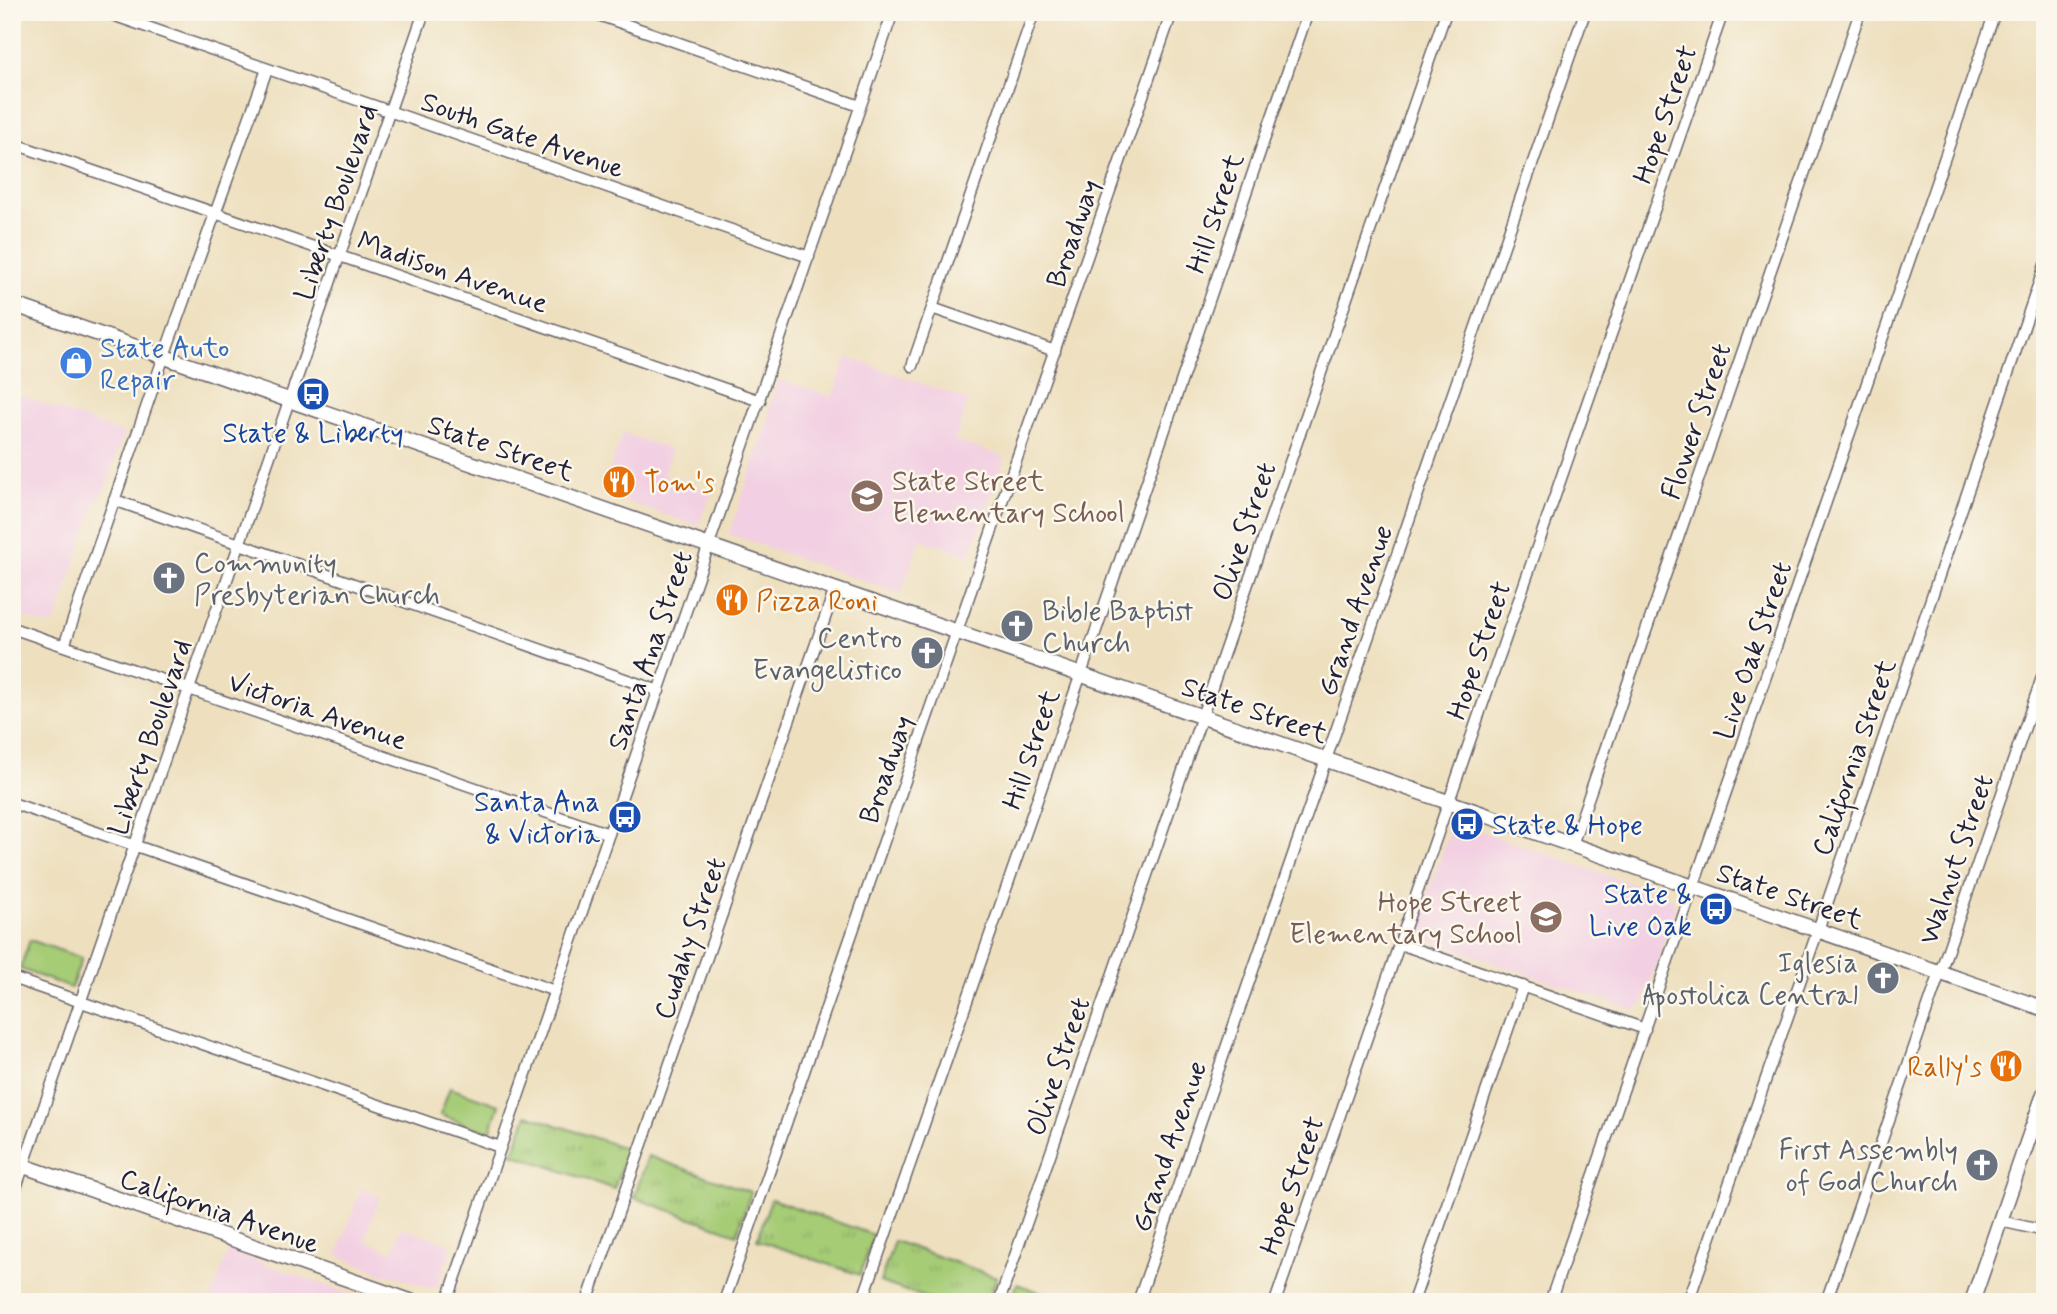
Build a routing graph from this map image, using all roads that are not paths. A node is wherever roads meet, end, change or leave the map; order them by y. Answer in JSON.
{"nodes":[{"id":1,"x":104,"y":12,"type":"edge"},
{"id":2,"x":424,"y":12,"type":"edge"},
{"id":3,"x":590,"y":12,"type":"edge"},
{"id":4,"x":893,"y":12,"type":"edge"},
{"id":5,"x":1034,"y":12,"type":"edge"},
{"id":6,"x":1172,"y":12,"type":"edge"},
{"id":7,"x":1308,"y":12,"type":"edge"},
{"id":8,"x":1446,"y":12,"type":"edge"},
{"id":9,"x":1585,"y":12,"type":"edge"},
{"id":10,"x":1723,"y":12,"type":"edge"},
{"id":11,"x":1860,"y":12,"type":"edge"},
{"id":12,"x":1994,"y":12,"type":"edge"},
{"id":13,"x":267,"y":69,"type":"junction"},
{"id":14,"x":860,"y":106,"type":"junction"},
{"id":15,"x":390,"y":112,"type":"junction"},
{"id":16,"x":12,"y":143,"type":"edge"},
{"id":17,"x":215,"y":213,"type":"junction"},
{"id":18,"x":340,"y":256,"type":"junction"},
{"id":19,"x":808,"y":257,"type":"junction"},
{"id":20,"x":2045,"y":265,"type":"edge"},
{"id":21,"x":12,"y":304,"type":"edge"},
{"id":22,"x":932,"y":308,"type":"junction"},
{"id":23,"x":1055,"y":351,"type":"junction"},
{"id":24,"x":164,"y":356,"type":"junction"},
{"id":25,"x":912,"y":366,"type":"dead end"},
{"id":26,"x":290,"y":400,"type":"junction"},
{"id":27,"x":760,"y":401,"type":"junction"},
{"id":28,"x":114,"y":500,"type":"junction"},
{"id":29,"x":240,"y":545,"type":"junction"},
{"id":30,"x":710,"y":546,"type":"junction"},
{"id":31,"x":835,"y":589,"type":"junction"},
{"id":32,"x":12,"y":628,"type":"edge"},
{"id":33,"x":957,"y":631,"type":"junction"},
{"id":34,"x":64,"y":646,"type":"junction"},
{"id":35,"x":2045,"y":669,"type":"edge"},
{"id":36,"x":1081,"y":674,"type":"junction"},
{"id":37,"x":189,"y":689,"type":"junction"},
{"id":38,"x":659,"y":691,"type":"junction"},
{"id":39,"x":1202,"y":717,"type":"junction"},
{"id":40,"x":1326,"y":760,"type":"junction"},
{"id":41,"x":1448,"y":802,"type":"junction"},
{"id":42,"x":12,"y":803,"type":"edge"},
{"id":43,"x":609,"y":834,"type":"junction"},
{"id":44,"x":135,"y":845,"type":"junction"},
{"id":45,"x":1572,"y":845,"type":"junction"},
{"id":46,"x":1694,"y":887,"type":"junction"},
{"id":47,"x":1818,"y":930,"type":"junction"},
{"id":48,"x":1400,"y":944,"type":"junction"},
{"id":49,"x":1940,"y":973,"type":"junction"},
{"id":50,"x":12,"y":978,"type":"edge"},
{"id":51,"x":1523,"y":986,"type":"junction"},
{"id":52,"x":555,"y":991,"type":"junction"},
{"id":53,"x":81,"y":1002,"type":"junction"},
{"id":54,"x":2045,"y":1009,"type":"edge"},
{"id":55,"x":1645,"y":1029,"type":"junction"},
{"id":56,"x":2045,"y":1091,"type":"edge"},
{"id":57,"x":500,"y":1147,"type":"junction"},
{"id":58,"x":18,"y":1164,"type":"edge"},
{"id":59,"x":12,"y":1199,"type":"edge"},
{"id":60,"x":2000,"y":1221,"type":"junction"},
{"id":61,"x":2045,"y":1231,"type":"edge"},
{"id":62,"x":413,"y":1302,"type":"edge"},
{"id":63,"x":447,"y":1302,"type":"edge"},
{"id":64,"x":587,"y":1302,"type":"edge"},
{"id":65,"x":724,"y":1302,"type":"edge"},
{"id":66,"x":862,"y":1302,"type":"edge"},
{"id":67,"x":999,"y":1302,"type":"edge"},
{"id":68,"x":1138,"y":1302,"type":"edge"},
{"id":69,"x":1275,"y":1302,"type":"edge"},
{"id":70,"x":1413,"y":1302,"type":"edge"},
{"id":71,"x":1550,"y":1302,"type":"edge"},
{"id":72,"x":1688,"y":1302,"type":"edge"},
{"id":73,"x":1826,"y":1302,"type":"edge"},
{"id":74,"x":1972,"y":1302,"type":"edge"}],
"edges":[{"from":1,"to":13,"type":"street","name":"South Gate Avenue"},
{"from":2,"to":15,"type":"street","name":"Liberty Boulevard"},
{"from":3,"to":14,"type":"street"},
{"from":4,"to":14,"type":"street","name":"Santa Ana Street"},
{"from":5,"to":22,"type":"street"},
{"from":6,"to":23,"type":"street","name":"Broadway"},
{"from":7,"to":36,"type":"street","name":"Hill Street"},
{"from":8,"to":39,"type":"street","name":"Olive Street"},
{"from":9,"to":40,"type":"street","name":"Grand Avenue"},
{"from":10,"to":41,"type":"street","name":"Hope Street"},
{"from":11,"to":45,"type":"street","name":"Flower Street"},
{"from":12,"to":46,"type":"street","name":"Live Oak Street"},
{"from":13,"to":15,"type":"street","name":"South Gate Avenue"},
{"from":13,"to":17,"type":"street"},
{"from":14,"to":19,"type":"street","name":"Santa Ana Street"},
{"from":15,"to":18,"type":"street","name":"Liberty Boulevard"},
{"from":15,"to":19,"type":"street","name":"South Gate Avenue"},
{"from":16,"to":17,"type":"street","name":"Madison Avenue"},
{"from":17,"to":18,"type":"street","name":"Madison Avenue"},
{"from":17,"to":24,"type":"street"},
{"from":18,"to":26,"type":"street","name":"Liberty Boulevard"},
{"from":18,"to":27,"type":"street","name":"Madison Avenue"},
{"from":19,"to":27,"type":"street","name":"Santa Ana Street"},
{"from":20,"to":47,"type":"street","name":"California Street"},
{"from":21,"to":24,"type":"main road","name":"State Street"},
{"from":22,"to":23,"type":"street"},
{"from":22,"to":25,"type":"street"},
{"from":23,"to":33,"type":"street","name":"Broadway"},
{"from":24,"to":26,"type":"main road","name":"State Street"},
{"from":24,"to":28,"type":"street"},
{"from":26,"to":29,"type":"street","name":"Liberty Boulevard"},
{"from":26,"to":30,"type":"main road","name":"State Street"},
{"from":27,"to":30,"type":"street","name":"Santa Ana Street"},
{"from":28,"to":29,"type":"street"},
{"from":28,"to":34,"type":"street"},
{"from":29,"to":37,"type":"street","name":"Liberty Boulevard"},
{"from":29,"to":38,"type":"street"},
{"from":30,"to":31,"type":"main road","name":"State Street"},
{"from":30,"to":38,"type":"street","name":"Santa Ana Street"},
{"from":31,"to":33,"type":"main road","name":"State Street"},
{"from":31,"to":64,"type":"street","name":"Cudahy Street"},
{"from":32,"to":34,"type":"street","name":"Victoria Avenue"},
{"from":33,"to":36,"type":"main road","name":"State Street"},
{"from":33,"to":65,"type":"street","name":"Broadway"},
{"from":34,"to":37,"type":"street","name":"Victoria Avenue"},
{"from":35,"to":49,"type":"street","name":"Walnut Street"},
{"from":36,"to":39,"type":"main road","name":"State Street"},
{"from":36,"to":66,"type":"street","name":"Hill Street"},
{"from":37,"to":43,"type":"street","name":"Victoria Avenue"},
{"from":37,"to":44,"type":"street","name":"Liberty Boulevard"},
{"from":38,"to":43,"type":"street","name":"Santa Ana Street"},
{"from":39,"to":40,"type":"main road","name":"State Street"},
{"from":39,"to":67,"type":"street","name":"Olive Street"},
{"from":40,"to":41,"type":"main road","name":"State Street"},
{"from":40,"to":68,"type":"street","name":"Grand Avenue"},
{"from":41,"to":45,"type":"main road","name":"State Street"},
{"from":41,"to":48,"type":"street","name":"Hope Street"},
{"from":42,"to":44,"type":"street"},
{"from":43,"to":52,"type":"street","name":"Santa Ana Street"},
{"from":44,"to":52,"type":"street"},
{"from":44,"to":53,"type":"street","name":"Liberty Boulevard"},
{"from":45,"to":46,"type":"main road","name":"State Street"},
{"from":46,"to":47,"type":"main road","name":"State Street"},
{"from":46,"to":55,"type":"street","name":"Live Oak Street"},
{"from":47,"to":49,"type":"main road","name":"State Street"},
{"from":47,"to":72,"type":"street","name":"California Street"},
{"from":48,"to":51,"type":"street"},
{"from":48,"to":69,"type":"street","name":"Hope Street"},
{"from":49,"to":54,"type":"main road","name":"State Street"},
{"from":49,"to":73,"type":"street","name":"Walnut Street"},
{"from":50,"to":53,"type":"street"},
{"from":51,"to":55,"type":"street"},
{"from":51,"to":70,"type":"street"},
{"from":52,"to":57,"type":"street","name":"Santa Ana Street"},
{"from":53,"to":57,"type":"street"},
{"from":53,"to":58,"type":"street","name":"Liberty Boulevard"},
{"from":55,"to":71,"type":"street","name":"Live Oak Street"},
{"from":56,"to":60,"type":"main road"},
{"from":57,"to":63,"type":"street","name":"Santa Ana Street"},
{"from":58,"to":59,"type":"street","name":"Liberty Boulevard"},
{"from":58,"to":62,"type":"main road","name":"California Avenue"},
{"from":60,"to":61,"type":"street"},
{"from":60,"to":74,"type":"main road"}]}
